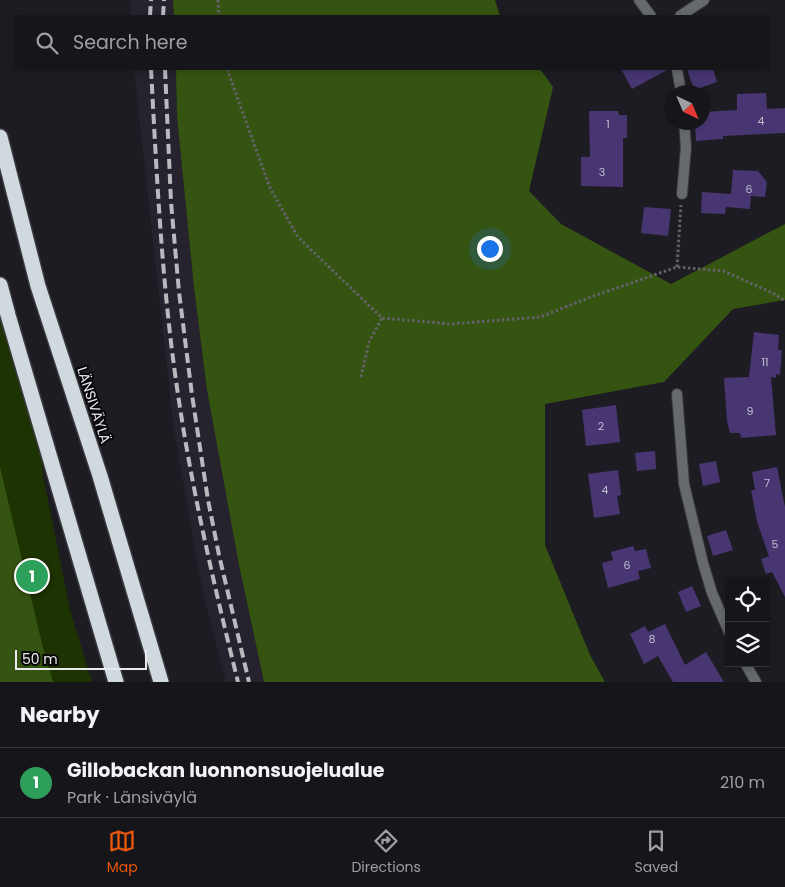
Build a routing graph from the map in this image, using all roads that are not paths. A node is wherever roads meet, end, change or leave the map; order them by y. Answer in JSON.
{"nodes":[{"id":1,"x":638,"y":0,"type":"edge"},
{"id":2,"x":704,"y":0,"type":"edge"},
{"id":3,"x":650,"y":15,"type":"edge"},
{"id":4,"x":682,"y":15,"type":"edge"},
{"id":5,"x":677,"y":70,"type":"edge"},
{"id":6,"x":680,"y":85,"type":"edge"},
{"id":7,"x":685,"y":130,"type":"edge"},
{"id":8,"x":0,"y":137,"type":"edge"},
{"id":9,"x":682,"y":194,"type":"road end"},
{"id":10,"x":0,"y":285,"type":"edge"},
{"id":11,"x":677,"y":394,"type":"dead end"},
{"id":12,"x":725,"y":623,"type":"edge"},
{"id":13,"x":747,"y":667,"type":"edge"},
{"id":14,"x":116,"y":682,"type":"edge"},
{"id":15,"x":160,"y":682,"type":"edge"},
{"id":16,"x":756,"y":682,"type":"edge"}],
"edges":[{"from":1,"to":3,"type":"street"},
{"from":2,"to":4,"type":"street"},
{"from":5,"to":6,"type":"street"},
{"from":7,"to":9,"type":"street"},
{"from":8,"to":15,"type":"highway","name":"LÄNSIVÄYLÄ"},
{"from":10,"to":14,"type":"highway"},
{"from":11,"to":12,"type":"street"},
{"from":13,"to":16,"type":"street"}]}
